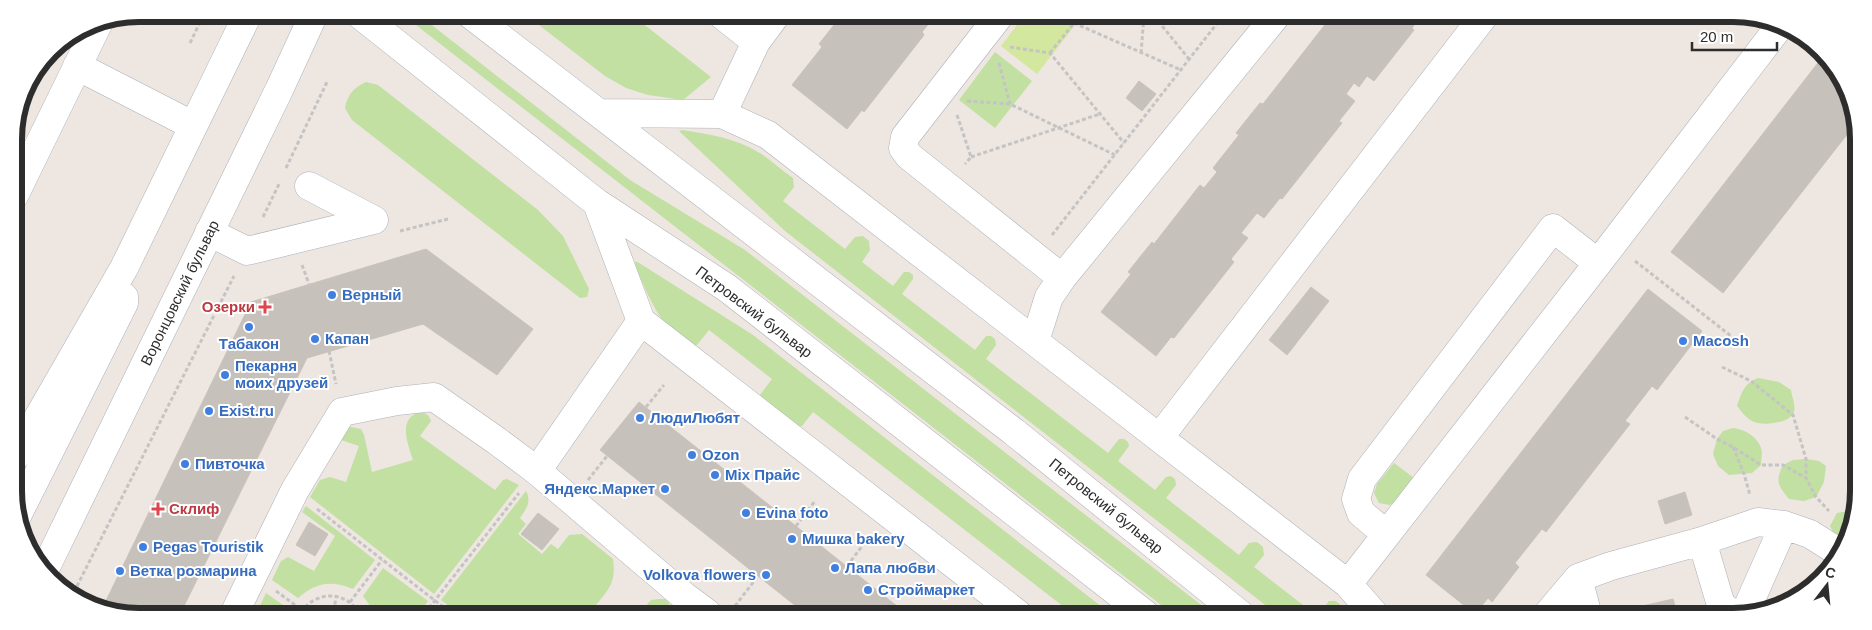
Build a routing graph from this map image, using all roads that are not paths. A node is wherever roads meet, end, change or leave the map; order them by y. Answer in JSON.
{"nodes":[{"id":1,"x":244,"y":22,"type":"edge"},
{"id":2,"x":310,"y":22,"type":"edge"},
{"id":3,"x":369,"y":22,"type":"edge"},
{"id":4,"x":480,"y":22,"type":"edge"},
{"id":5,"x":731,"y":22,"type":"edge"},
{"id":6,"x":771,"y":22,"type":"edge"},
{"id":7,"x":1271,"y":22,"type":"edge"},
{"id":8,"x":1479,"y":22,"type":"edge"},
{"id":9,"x":988,"y":30,"type":"edge"},
{"id":10,"x":94,"y":31,"type":"edge"},
{"id":11,"x":1776,"y":31,"type":"edge"},
{"id":12,"x":756,"y":42,"type":"junction"},
{"id":13,"x":77,"y":66,"type":"junction"},
{"id":14,"x":599,"y":113,"type":"junction"},
{"id":15,"x":722,"y":114,"type":"junction"},
{"id":16,"x":192,"y":124,"type":"junction"},
{"id":17,"x":23,"y":178,"type":"edge"},
{"id":18,"x":310,"y":186,"type":"dead end"},
{"id":19,"x":597,"y":203,"type":"junction"},
{"id":20,"x":209,"y":232,"type":"junction"},
{"id":21,"x":1605,"y":254,"type":"junction"},
{"id":22,"x":124,"y":268,"type":"junction"},
{"id":23,"x":1062,"y":278,"type":"junction"},
{"id":24,"x":641,"y":321,"type":"junction"},
{"id":25,"x":1035,"y":341,"type":"junction"},
{"id":26,"x":1159,"y":438,"type":"junction"},
{"id":27,"x":22,"y":445,"type":"edge"},
{"id":28,"x":537,"y":471,"type":"junction"},
{"id":29,"x":24,"y":503,"type":"edge"},
{"id":30,"x":1771,"y":523,"type":"junction"},
{"id":31,"x":1386,"y":534,"type":"junction"},
{"id":32,"x":1702,"y":541,"type":"junction"},
{"id":33,"x":1834,"y":549,"type":"edge"},
{"id":34,"x":48,"y":563,"type":"edge"},
{"id":35,"x":1578,"y":578,"type":"junction"},
{"id":36,"x":1348,"y":584,"type":"junction"},
{"id":37,"x":1747,"y":606,"type":"edge"},
{"id":38,"x":1010,"y":607,"type":"edge"},
{"id":39,"x":1137,"y":607,"type":"edge"},
{"id":40,"x":1230,"y":607,"type":"edge"},
{"id":41,"x":1368,"y":607,"type":"edge"},
{"id":42,"x":1553,"y":607,"type":"edge"},
{"id":43,"x":1586,"y":607,"type":"edge"},
{"id":44,"x":1724,"y":607,"type":"edge"},
{"id":45,"x":238,"y":608,"type":"edge"},
{"id":46,"x":712,"y":608,"type":"edge"}],
"edges":[{"from":1,"to":16,"type":"street"},
{"from":2,"to":20,"type":"street","name":"Воронцовский бульвар"},
{"from":3,"to":19,"type":"street","name":"Петровский бульвар"},
{"from":4,"to":14,"type":"street","name":"Петровский бульвар"},
{"from":5,"to":12,"type":"street"},
{"from":6,"to":12,"type":"street"},
{"from":7,"to":23,"type":"street"},
{"from":8,"to":26,"type":"street"},
{"from":9,"to":23,"type":"street"},
{"from":10,"to":13,"type":"street"},
{"from":11,"to":21,"type":"street"},
{"from":12,"to":15,"type":"street"},
{"from":13,"to":16,"type":"street"},
{"from":13,"to":17,"type":"street"},
{"from":14,"to":15,"type":"street"},
{"from":14,"to":40,"type":"street","name":"Петровский бульвар"},
{"from":15,"to":25,"type":"street"},
{"from":16,"to":22,"type":"street"},
{"from":18,"to":20,"type":"street"},
{"from":19,"to":24,"type":"street"},
{"from":19,"to":39,"type":"street","name":"Петровский бульвар"},
{"from":20,"to":34,"type":"street","name":"Воронцовский бульвар"},
{"from":21,"to":31,"type":"street"},
{"from":21,"to":31,"type":"street"},
{"from":22,"to":27,"type":"street"},
{"from":22,"to":29,"type":"street"},
{"from":23,"to":25,"type":"street"},
{"from":24,"to":28,"type":"street"},
{"from":24,"to":38,"type":"street"},
{"from":25,"to":26,"type":"street"},
{"from":26,"to":36,"type":"street"},
{"from":28,"to":45,"type":"street"},
{"from":28,"to":46,"type":"street"},
{"from":30,"to":32,"type":"street"},
{"from":30,"to":33,"type":"street"},
{"from":30,"to":37,"type":"street"},
{"from":31,"to":36,"type":"street"},
{"from":32,"to":35,"type":"street"},
{"from":32,"to":44,"type":"street"},
{"from":35,"to":42,"type":"street"},
{"from":35,"to":43,"type":"street"},
{"from":36,"to":41,"type":"street"}]}
